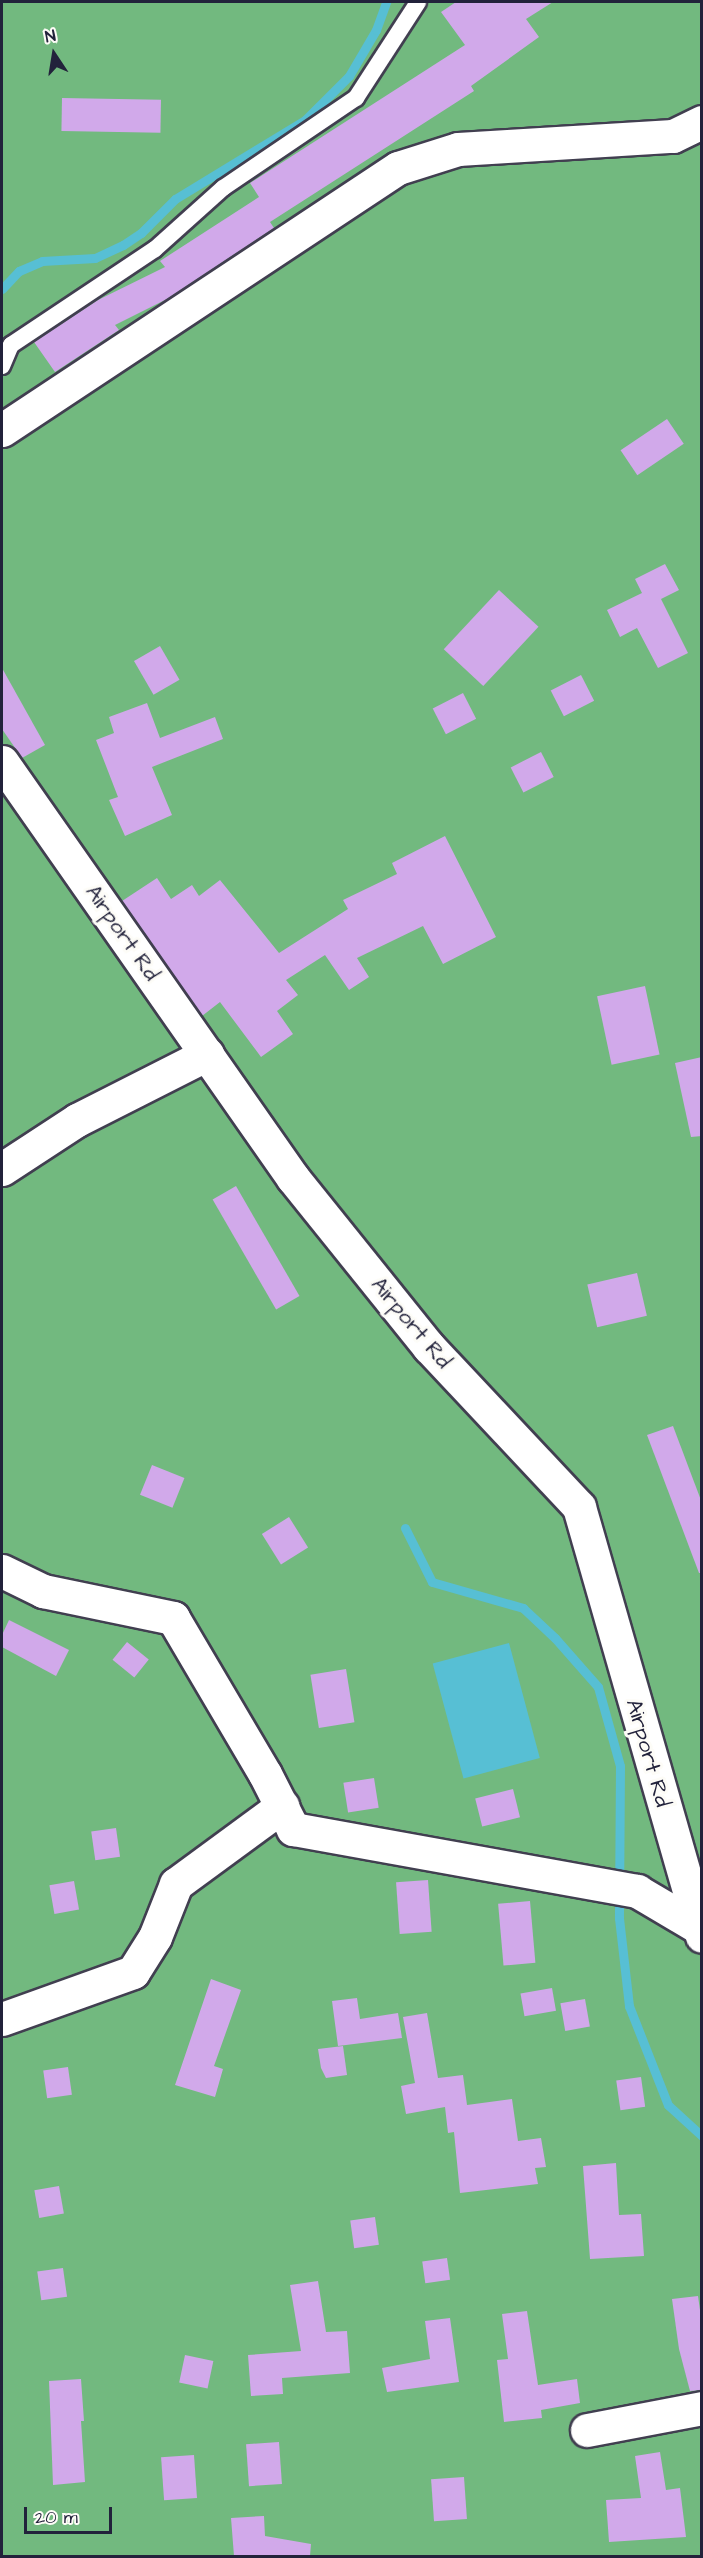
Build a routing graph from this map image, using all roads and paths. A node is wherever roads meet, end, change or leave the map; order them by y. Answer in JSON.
{"nodes":[{"id":1,"x":418,"y":2,"type":"edge"},
{"id":2,"x":702,"y":122,"type":"edge"},
{"id":3,"x":2,"y":366,"type":"edge"},
{"id":4,"x":2,"y":430,"type":"edge"},
{"id":5,"x":2,"y":762,"type":"edge"},
{"id":6,"x":207,"y":1054,"type":"junction"},
{"id":7,"x":2,"y":1169,"type":"edge"},
{"id":8,"x":2,"y":1571,"type":"edge"},
{"id":9,"x":282,"y":1806,"type":"junction"},
{"id":10,"x":700,"y":1932,"type":"edge"},
{"id":11,"x":2,"y":2019,"type":"edge"},
{"id":12,"x":702,"y":2408,"type":"edge"},
{"id":13,"x":587,"y":2430,"type":"dead end"}],
"edges":[{"from":1,"to":3,"type":"lane"},
{"from":2,"to":4,"type":"street"},
{"from":5,"to":6,"type":"street","name":"Airport Rd"},
{"from":6,"to":7,"type":"street"},
{"from":6,"to":10,"type":"street","name":"Airport Rd"},
{"from":8,"to":9,"type":"street"},
{"from":9,"to":10,"type":"street"},
{"from":9,"to":11,"type":"street"},
{"from":12,"to":13,"type":"street"}]}
